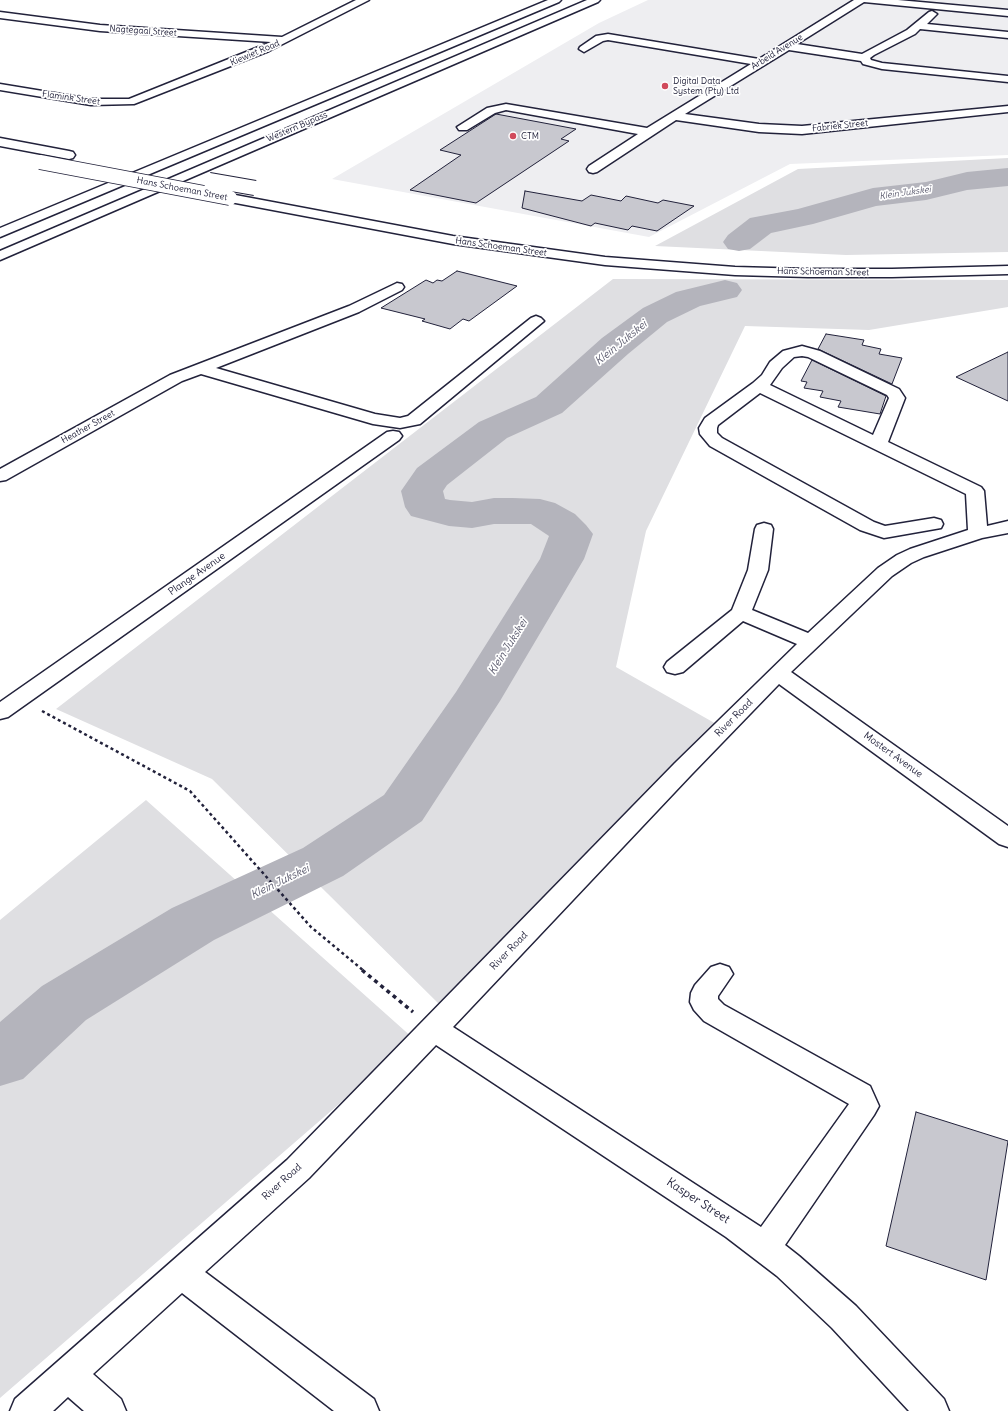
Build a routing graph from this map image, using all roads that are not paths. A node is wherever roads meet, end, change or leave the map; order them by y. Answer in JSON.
{"nodes":[{"id":1,"x":364,"y":0,"type":"edge"},
{"id":2,"x":556,"y":0,"type":"edge"},
{"id":3,"x":595,"y":0,"type":"edge"},
{"id":4,"x":861,"y":0,"type":"edge"},
{"id":5,"x":867,"y":0,"type":"edge"},
{"id":6,"x":1008,"y":13,"type":"edge"},
{"id":7,"x":932,"y":14,"type":"dead end"},
{"id":8,"x":0,"y":15,"type":"edge"},
{"id":9,"x":918,"y":26,"type":"junction"},
{"id":10,"x":1008,"y":35,"type":"edge"},
{"id":11,"x":286,"y":40,"type":"junction"},
{"id":12,"x":791,"y":43,"type":"junction"},
{"id":13,"x":584,"y":49,"type":"dead end"},
{"id":14,"x":867,"y":56,"type":"junction"},
{"id":15,"x":760,"y":62,"type":"junction"},
{"id":16,"x":1008,"y":78,"type":"edge"},
{"id":17,"x":0,"y":87,"type":"edge"},
{"id":18,"x":143,"y":98,"type":"joint"},
{"id":19,"x":1008,"y":109,"type":"edge"},
{"id":20,"x":673,"y":116,"type":"junction"},
{"id":21,"x":463,"y":127,"type":"dead end"},
{"id":22,"x":648,"y":132,"type":"junction"},
{"id":23,"x":0,"y":142,"type":"edge"},
{"id":24,"x":84,"y":157,"type":"dead end"},
{"id":25,"x":27,"y":160,"type":"dead end"},
{"id":26,"x":130,"y":166,"type":"dead end"},
{"id":27,"x":593,"y":169,"type":"dead end"},
{"id":28,"x":269,"y":191,"type":"dead end"},
{"id":29,"x":0,"y":233,"type":"edge"},
{"id":30,"x":506,"y":234,"type":"dead end"},
{"id":31,"x":579,"y":244,"type":"dead end"},
{"id":32,"x":632,"y":250,"type":"dead end"},
{"id":33,"x":0,"y":256,"type":"edge"},
{"id":34,"x":1008,"y":257,"type":"edge"},
{"id":35,"x":655,"y":259,"type":"junction"},
{"id":36,"x":1008,"y":270,"type":"edge"},
{"id":37,"x":397,"y":287,"type":"dead end"},
{"id":38,"x":536,"y":321,"type":"dead end"},
{"id":39,"x":201,"y":369,"type":"junction"},
{"id":40,"x":760,"y":386,"type":"junction"},
{"id":41,"x":393,"y":436,"type":"dead end"},
{"id":42,"x":878,"y":444,"type":"junction"},
{"id":43,"x":0,"y":476,"type":"edge"},
{"id":44,"x":934,"y":524,"type":"dead end"},
{"id":45,"x":1008,"y":527,"type":"edge"},
{"id":46,"x":764,"y":529,"type":"dead end"},
{"id":47,"x":978,"y":533,"type":"junction"},
{"id":48,"x":741,"y":613,"type":"junction"},
{"id":49,"x":811,"y":642,"type":"junction"},
{"id":50,"x":675,"y":667,"type":"dead end"},
{"id":51,"x":778,"y":673,"type":"junction"},
{"id":52,"x":0,"y":712,"type":"edge"},
{"id":53,"x":1008,"y":838,"type":"edge"},
{"id":54,"x":720,"y":974,"type":"dead end"},
{"id":55,"x":434,"y":1030,"type":"junction"},
{"id":56,"x":765,"y":1248,"type":"junction"},
{"id":57,"x":181,"y":1272,"type":"junction"},
{"id":58,"x":68,"y":1374,"type":"junction"},
{"id":59,"x":27,"y":1411,"type":"edge"},
{"id":60,"x":109,"y":1411,"type":"edge"},
{"id":61,"x":362,"y":1411,"type":"edge"},
{"id":62,"x":932,"y":1411,"type":"edge"}],
"edges":[{"from":1,"to":11,"type":"main road","name":"Kiewiet Road"},
{"from":2,"to":29,"type":"main road","name":"Western Bypass"},
{"from":3,"to":33,"type":"main road","name":"Western Bypass"},
{"from":4,"to":12,"type":"main road","name":"Arbeid Avenue"},
{"from":5,"to":6,"type":"main road"},
{"from":7,"to":9,"type":"main road"},
{"from":8,"to":11,"type":"main road","name":"Nagtegaal Street"},
{"from":9,"to":10,"type":"main road"},
{"from":9,"to":14,"type":"main road"},
{"from":11,"to":18,"type":"main road","name":"Kiewiet Road"},
{"from":12,"to":14,"type":"main road"},
{"from":12,"to":15,"type":"main road","name":"Arbeid Avenue"},
{"from":13,"to":15,"type":"main road"},
{"from":14,"to":16,"type":"main road"},
{"from":15,"to":20,"type":"main road","name":"Arbeid Avenue"},
{"from":17,"to":18,"type":"main road","name":"Flamink Street"},
{"from":19,"to":20,"type":"main road","name":"Fabriek Street"},
{"from":20,"to":22,"type":"main road","name":"Arbeid Avenue"},
{"from":21,"to":22,"type":"main road"},
{"from":22,"to":27,"type":"main road","name":"Arbeid Avenue"},
{"from":23,"to":24,"type":"main road"},
{"from":25,"to":35,"type":"main road","name":"Hans Schoeman Street","bridge":true},
{"from":26,"to":28,"type":"main road","name":"Hans Schoeman Street","bridge":true},
{"from":30,"to":31,"type":"main road","name":"Hans Schoeman Street"},
{"from":32,"to":35,"type":"main road","name":"Hans Schoeman Street"},
{"from":34,"to":35,"type":"main road","name":"Hans Schoeman Street"},
{"from":35,"to":36,"type":"main road","name":"Hans Schoeman Street"},
{"from":37,"to":39,"type":"main road","name":"Heather Street"},
{"from":38,"to":39,"type":"main road"},
{"from":39,"to":43,"type":"main road","name":"Heather Street"},
{"from":40,"to":42,"type":"main road"},
{"from":40,"to":42,"type":"main road"},
{"from":40,"to":44,"type":"main road"},
{"from":41,"to":52,"type":"main road","name":"Plange Avenue"},
{"from":42,"to":47,"type":"main road"},
{"from":45,"to":47,"type":"main road","name":"River Road"},
{"from":46,"to":48,"type":"main road"},
{"from":47,"to":49,"type":"main road","name":"River Road"},
{"from":48,"to":49,"type":"main road"},
{"from":48,"to":50,"type":"main road"},
{"from":49,"to":51,"type":"main road","name":"River Road"},
{"from":51,"to":53,"type":"main road","name":"Mostert Avenue"},
{"from":51,"to":55,"type":"main road","name":"River Road"},
{"from":54,"to":56,"type":"main road"},
{"from":55,"to":56,"type":"main road","name":"Kasper Street"},
{"from":55,"to":57,"type":"main road","name":"River Road"},
{"from":56,"to":62,"type":"main road","name":"Kasper Street"},
{"from":57,"to":58,"type":"main road","name":"River Road"},
{"from":57,"to":61,"type":"main road"},
{"from":58,"to":59,"type":"main road","name":"River Road"},
{"from":58,"to":60,"type":"main road"}]}
